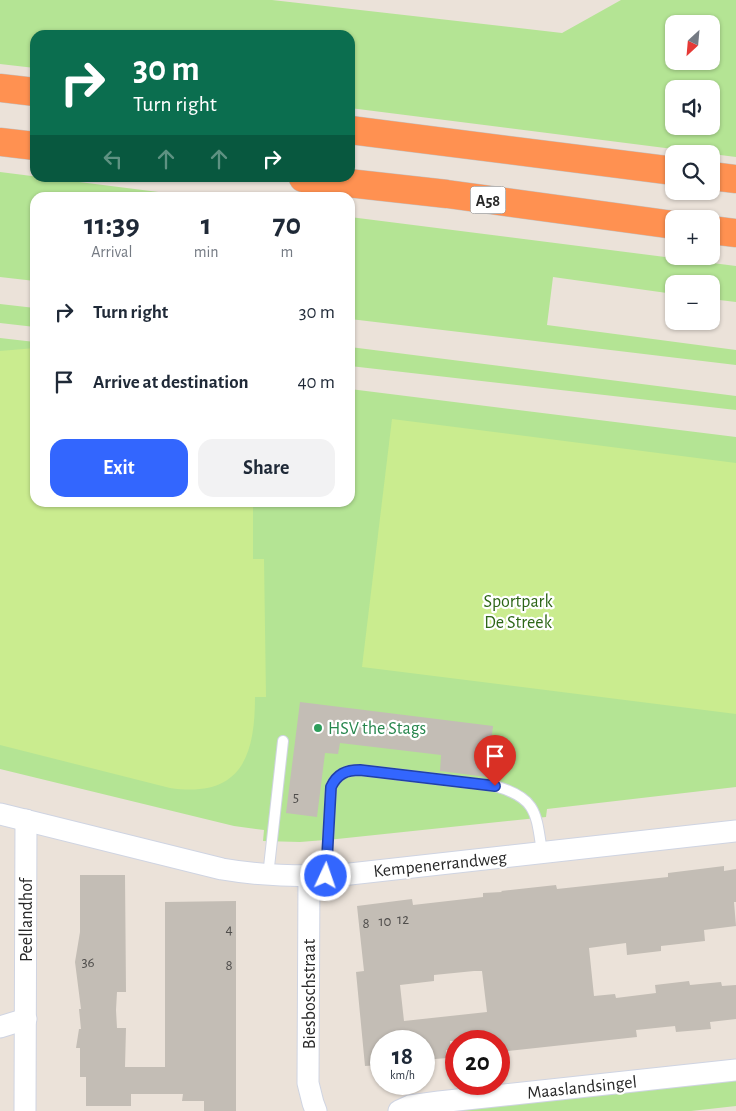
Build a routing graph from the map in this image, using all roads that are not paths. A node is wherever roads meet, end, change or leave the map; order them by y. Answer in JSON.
{"nodes":[{"id":1,"x":0,"y":88,"type":"edge"},
{"id":2,"x":30,"y":91,"type":"edge"},
{"id":3,"x":355,"y":131,"type":"edge"},
{"id":4,"x":0,"y":142,"type":"edge"},
{"id":5,"x":30,"y":145,"type":"edge"},
{"id":6,"x":665,"y":170,"type":"edge"},
{"id":7,"x":720,"y":177,"type":"edge"},
{"id":8,"x":736,"y":179,"type":"edge"},
{"id":9,"x":337,"y":182,"type":"edge"},
{"id":10,"x":665,"y":224,"type":"edge"},
{"id":11,"x":720,"y":231,"type":"edge"},
{"id":12,"x":736,"y":233,"type":"edge"},
{"id":13,"x":283,"y":741,"type":"dead end"},
{"id":14,"x":0,"y":814,"type":"edge"},
{"id":15,"x":26,"y":820,"type":"junction"},
{"id":16,"x":736,"y":831,"type":"edge"},
{"id":17,"x":542,"y":852,"type":"junction"},
{"id":18,"x":268,"y":876,"type":"junction"},
{"id":19,"x":317,"y":876,"type":"junction"},
{"id":20,"x":26,"y":1020,"type":"junction"},
{"id":21,"x":0,"y":1027,"type":"edge"},
{"id":22,"x":736,"y":1070,"type":"edge"},
{"id":23,"x":25,"y":1111,"type":"edge"},
{"id":24,"x":316,"y":1111,"type":"edge"},
{"id":25,"x":399,"y":1111,"type":"edge"}],
"edges":[{"from":1,"to":2,"type":"highway"},
{"from":3,"to":6,"type":"highway"},
{"from":4,"to":5,"type":"highway"},
{"from":7,"to":8,"type":"highway"},
{"from":9,"to":10,"type":"highway","number":"A58"},
{"from":11,"to":12,"type":"highway"},
{"from":13,"to":18,"type":"lane"},
{"from":14,"to":15,"type":"street","name":"Kempenerrandweg"},
{"from":15,"to":18,"type":"street","name":"Kempenerrandweg"},
{"from":15,"to":20,"type":"street","name":"Peellandhof"},
{"from":16,"to":17,"type":"street","name":"Kempenerrandweg"},
{"from":17,"to":19,"type":"street","name":"Kempenerrandweg"},
{"from":17,"to":19,"type":"lane"},
{"from":18,"to":19,"type":"street","name":"Kempenerrandweg"},
{"from":19,"to":24,"type":"street","name":"Biesboschstraat"},
{"from":20,"to":21,"type":"street"},
{"from":20,"to":23,"type":"street","name":"Peellandhof"},
{"from":22,"to":25,"type":"street","name":"Maaslandsingel"}]}
